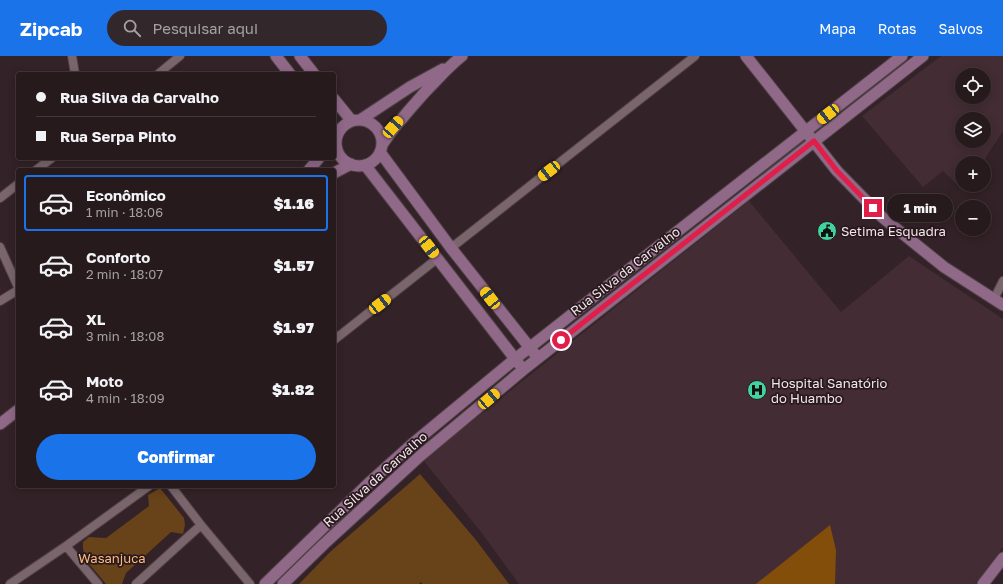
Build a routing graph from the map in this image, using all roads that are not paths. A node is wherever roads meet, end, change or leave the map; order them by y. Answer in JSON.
{"nodes":[{"id":1,"x":72,"y":56,"type":"edge"},
{"id":2,"x":180,"y":56,"type":"edge"},
{"id":3,"x":276,"y":56,"type":"edge"},
{"id":4,"x":300,"y":56,"type":"edge"},
{"id":5,"x":462,"y":56,"type":"edge"},
{"id":6,"x":695,"y":56,"type":"edge"},
{"id":7,"x":746,"y":56,"type":"edge"},
{"id":8,"x":902,"y":56,"type":"edge"},
{"id":9,"x":923,"y":56,"type":"edge"},
{"id":10,"x":449,"y":66,"type":"junction"},
{"id":11,"x":75,"y":72,"type":"edge"},
{"id":12,"x":160,"y":72,"type":"edge"},
{"id":13,"x":288,"y":72,"type":"edge"},
{"id":14,"x":312,"y":72,"type":"edge"},
{"id":15,"x":872,"y":79,"type":"junction"},
{"id":16,"x":880,"y":89,"type":"junction"},
{"id":17,"x":336,"y":101,"type":"edge"},
{"id":18,"x":356,"y":120,"type":"junction"},
{"id":19,"x":806,"y":131,"type":"junction"},
{"id":20,"x":336,"y":137,"type":"edge"},
{"id":21,"x":814,"y":141,"type":"junction"},
{"id":22,"x":381,"y":148,"type":"junction"},
{"id":23,"x":49,"y":160,"type":"edge"},
{"id":24,"x":317,"y":160,"type":"edge"},
{"id":25,"x":351,"y":164,"type":"junction"},
{"id":26,"x":366,"y":165,"type":"junction"},
{"id":27,"x":39,"y":168,"type":"edge"},
{"id":28,"x":311,"y":168,"type":"edge"},
{"id":29,"x":336,"y":172,"type":"edge"},
{"id":30,"x":752,"y":172,"type":"junction"},
{"id":31,"x":760,"y":183,"type":"junction"},
{"id":32,"x":16,"y":186,"type":"edge"},
{"id":33,"x":0,"y":198,"type":"edge"},
{"id":34,"x":679,"y":230,"type":"junction"},
{"id":35,"x":687,"y":240,"type":"junction"},
{"id":36,"x":0,"y":247,"type":"edge"},
{"id":37,"x":451,"y":248,"type":"junction"},
{"id":38,"x":438,"y":258,"type":"junction"},
{"id":39,"x":1003,"y":280,"type":"edge"},
{"id":40,"x":16,"y":283,"type":"edge"},
{"id":41,"x":16,"y":291,"type":"edge"},
{"id":42,"x":0,"y":301,"type":"edge"},
{"id":43,"x":998,"y":302,"type":"edge"},
{"id":44,"x":336,"y":338,"type":"edge"},
{"id":45,"x":530,"y":348,"type":"junction"},
{"id":46,"x":538,"y":358,"type":"junction"},
{"id":47,"x":515,"y":359,"type":"junction"},
{"id":48,"x":523,"y":370,"type":"junction"},
{"id":49,"x":16,"y":412,"type":"edge"},
{"id":50,"x":0,"y":424,"type":"edge"},
{"id":51,"x":371,"y":481,"type":"junction"},
{"id":52,"x":146,"y":488,"type":"edge"},
{"id":53,"x":173,"y":488,"type":"edge"},
{"id":54,"x":380,"y":492,"type":"junction"},
{"id":55,"x":201,"y":525,"type":"junction"},
{"id":56,"x":316,"y":534,"type":"junction"},
{"id":57,"x":324,"y":544,"type":"junction"},
{"id":58,"x":66,"y":546,"type":"junction"},
{"id":59,"x":1003,"y":558,"type":"edge"},
{"id":60,"x":10,"y":584,"type":"edge"},
{"id":61,"x":98,"y":584,"type":"edge"},
{"id":62,"x":136,"y":584,"type":"edge"},
{"id":63,"x":250,"y":584,"type":"edge"},
{"id":64,"x":265,"y":584,"type":"edge"},
{"id":65,"x":283,"y":584,"type":"edge"},
{"id":66,"x":983,"y":584,"type":"edge"}],
"edges":[{"from":1,"to":11,"type":"street"},
{"from":2,"to":12,"type":"street"},
{"from":3,"to":13,"type":"street"},
{"from":4,"to":14,"type":"street"},
{"from":5,"to":10,"type":"street"},
{"from":6,"to":37,"type":"street"},
{"from":7,"to":19,"type":"street"},
{"from":8,"to":15,"type":"street","name":"Rua Silva da Carvalho"},
{"from":9,"to":16,"type":"street","name":"Rua Silva da Carvalho"},
{"from":10,"to":18,"type":"street"},
{"from":10,"to":22,"type":"street"},
{"from":15,"to":16,"type":"street"},
{"from":15,"to":19,"type":"street","name":"Rua Silva da Carvalho"},
{"from":16,"to":21,"type":"street","name":"Rua Silva da Carvalho"},
{"from":17,"to":18,"type":"street"},
{"from":18,"to":20,"type":"street"},
{"from":18,"to":22,"type":"street"},
{"from":19,"to":21,"type":"street"},
{"from":19,"to":30,"type":"street","name":"Rua Silva da Carvalho"},
{"from":20,"to":25,"type":"street"},
{"from":21,"to":31,"type":"street","name":"Rua Silva da Carvalho"},
{"from":21,"to":43,"type":"street"},
{"from":22,"to":26,"type":"street"},
{"from":22,"to":37,"type":"street"},
{"from":23,"to":27,"type":"street"},
{"from":24,"to":28,"type":"street"},
{"from":25,"to":26,"type":"street"},
{"from":25,"to":29,"type":"street"},
{"from":26,"to":38,"type":"street"},
{"from":30,"to":31,"type":"street"},
{"from":30,"to":34,"type":"street","name":"Rua Silva da Carvalho"},
{"from":31,"to":35,"type":"street","name":"Rua Silva da Carvalho"},
{"from":32,"to":33,"type":"street"},
{"from":34,"to":35,"type":"street"},
{"from":34,"to":45,"type":"street","name":"Rua Silva da Carvalho"},
{"from":35,"to":46,"type":"street","name":"Rua Silva da Carvalho"},
{"from":36,"to":40,"type":"street"},
{"from":37,"to":45,"type":"street"},
{"from":38,"to":44,"type":"street"},
{"from":38,"to":47,"type":"street"},
{"from":39,"to":43,"type":"street"},
{"from":41,"to":42,"type":"street"},
{"from":45,"to":46,"type":"street"},
{"from":45,"to":47,"type":"street","name":"Rua Silva da Carvalho"},
{"from":46,"to":48,"type":"street","name":"Rua Silva da Carvalho"},
{"from":47,"to":48,"type":"street"},
{"from":47,"to":51,"type":"street","name":"Rua Silva da Carvalho"},
{"from":48,"to":54,"type":"street","name":"Rua Silva da Carvalho"},
{"from":49,"to":50,"type":"street"},
{"from":51,"to":54,"type":"street"},
{"from":51,"to":56,"type":"street","name":"Rua Silva da Carvalho"},
{"from":52,"to":58,"type":"street"},
{"from":53,"to":55,"type":"street"},
{"from":54,"to":57,"type":"street","name":"Rua Silva da Carvalho"},
{"from":55,"to":62,"type":"street"},
{"from":55,"to":63,"type":"street"},
{"from":56,"to":57,"type":"street"},
{"from":56,"to":64,"type":"street","name":"Rua Silva da Carvalho"},
{"from":57,"to":65,"type":"street","name":"Rua Silva da Carvalho"},
{"from":58,"to":60,"type":"street"},
{"from":58,"to":61,"type":"street"},
{"from":59,"to":66,"type":"street"}]}
